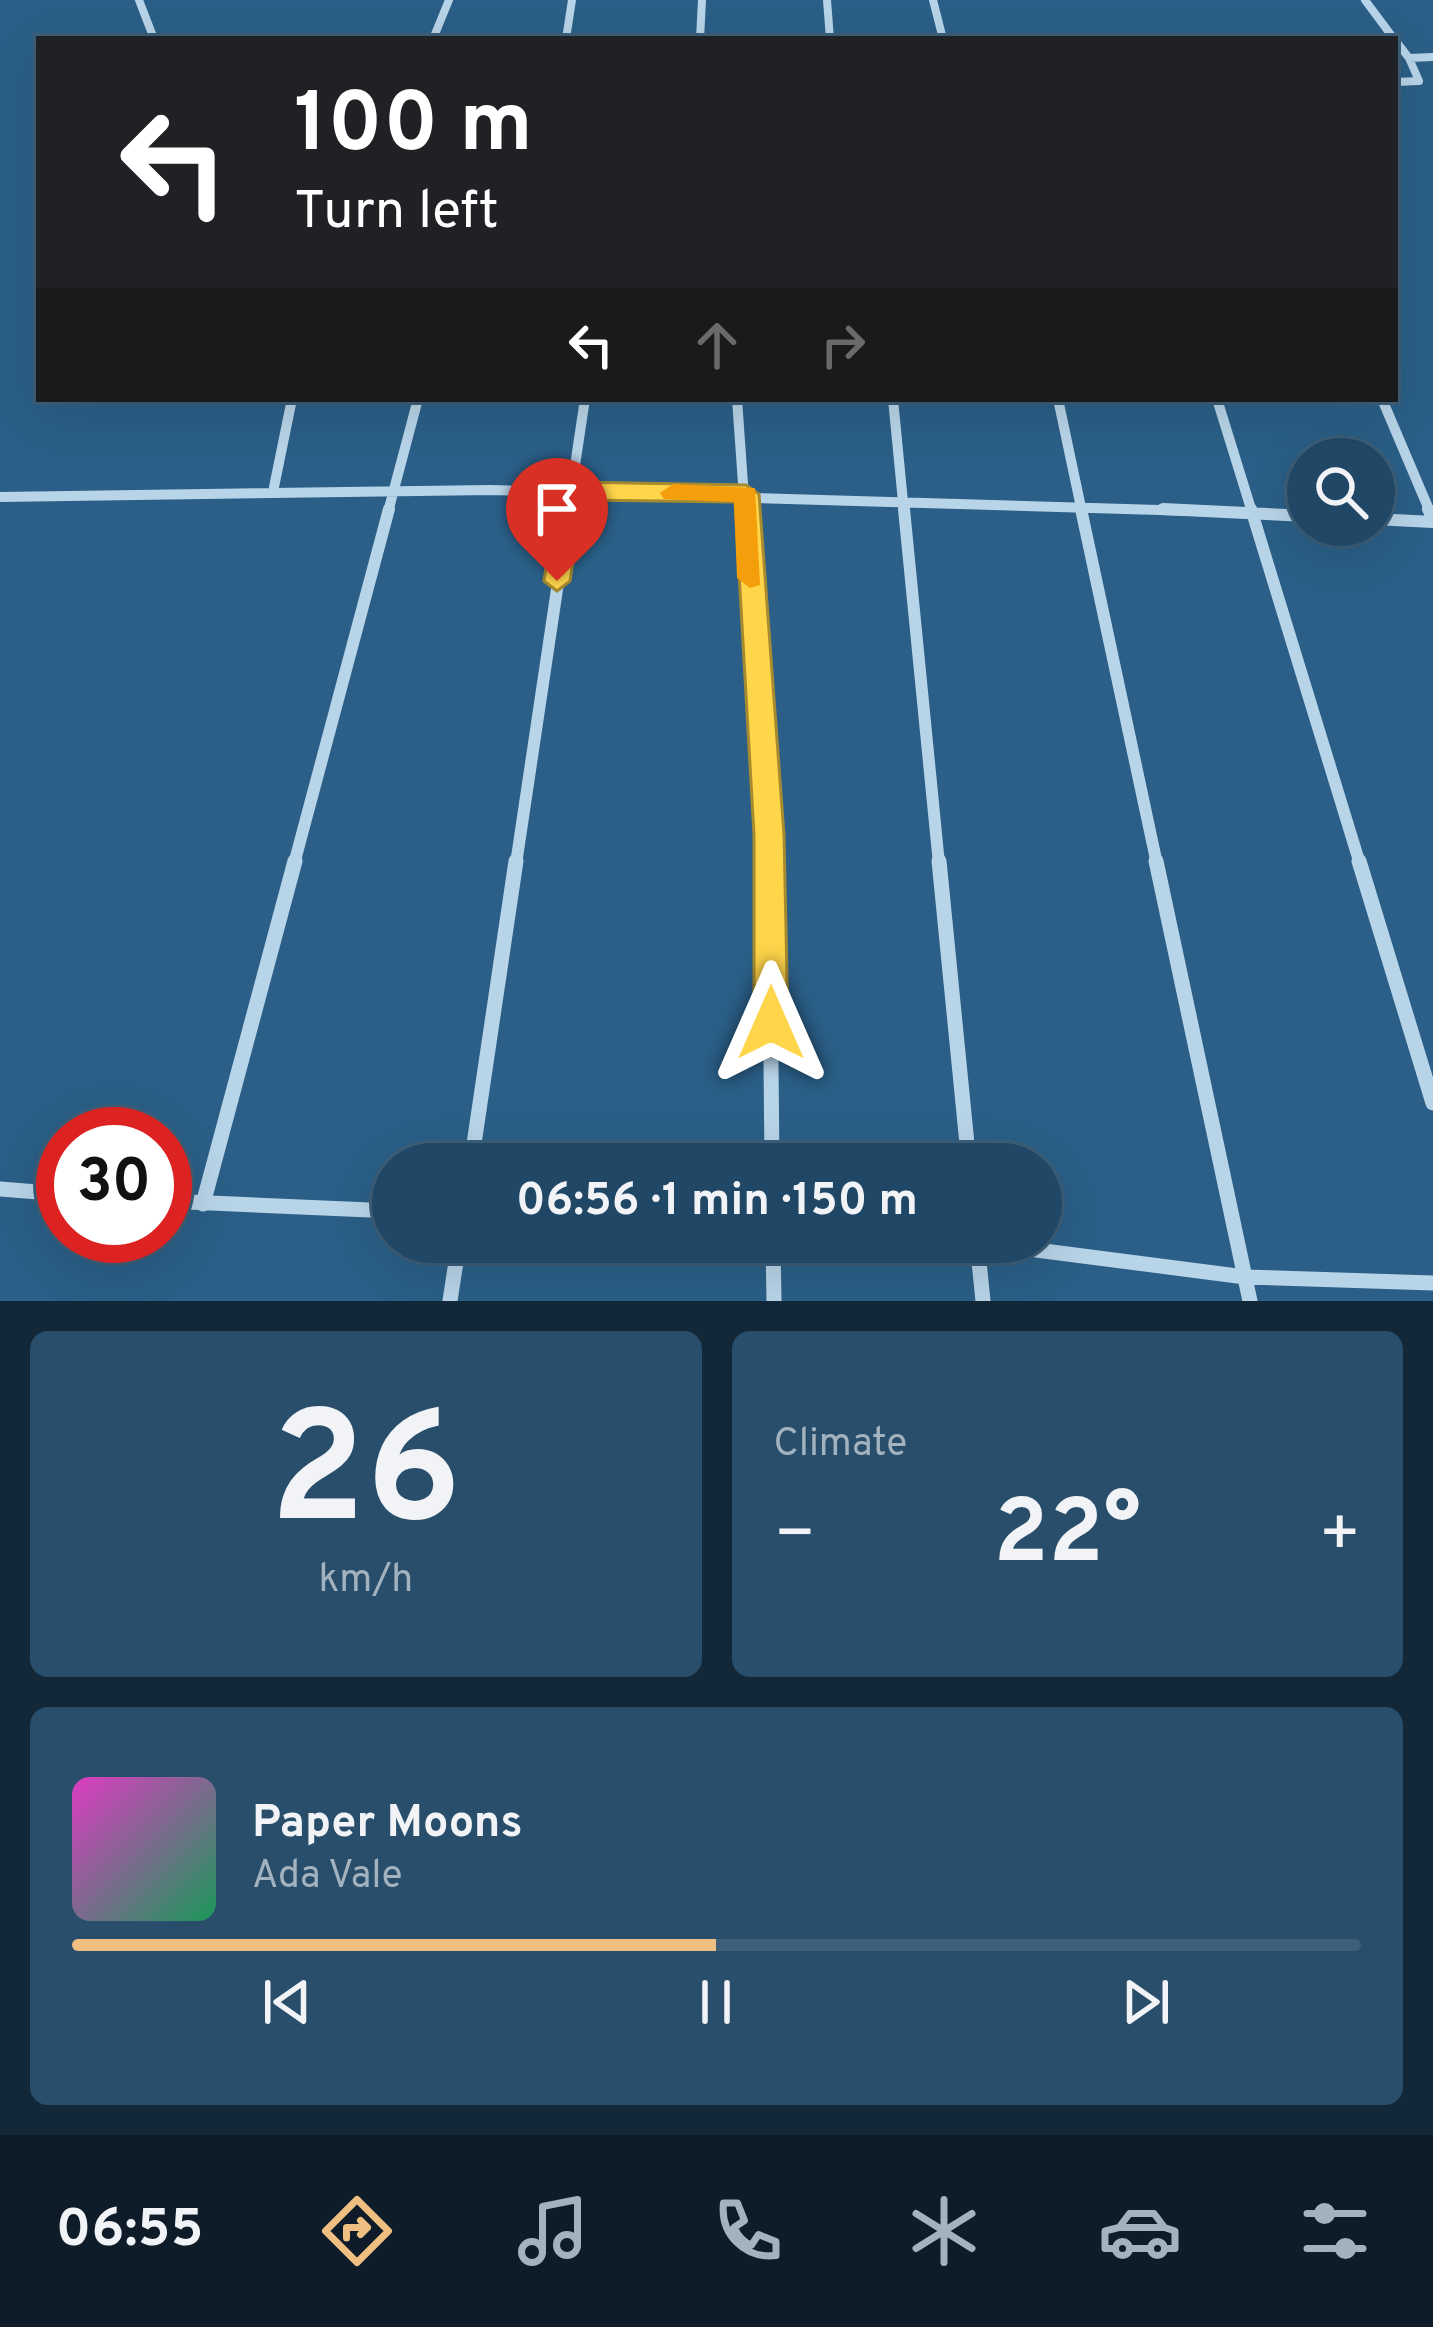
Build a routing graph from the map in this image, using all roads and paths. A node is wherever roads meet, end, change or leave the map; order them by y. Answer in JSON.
{"nodes":[{"id":1,"x":139,"y":0,"type":"edge"},
{"id":2,"x":449,"y":0,"type":"edge"},
{"id":3,"x":572,"y":0,"type":"edge"},
{"id":4,"x":702,"y":0,"type":"edge"},
{"id":5,"x":827,"y":0,"type":"edge"},
{"id":6,"x":933,"y":0,"type":"edge"},
{"id":7,"x":1365,"y":0,"type":"edge"},
{"id":8,"x":153,"y":36,"type":"edge"},
{"id":9,"x":434,"y":36,"type":"edge"},
{"id":10,"x":566,"y":36,"type":"edge"},
{"id":11,"x":700,"y":36,"type":"edge"},
{"id":12,"x":830,"y":36,"type":"edge"},
{"id":13,"x":942,"y":36,"type":"edge"},
{"id":14,"x":1393,"y":36,"type":"edge"},
{"id":15,"x":1398,"y":43,"type":"edge"},
{"id":16,"x":1433,"y":57,"type":"edge"},
{"id":17,"x":1408,"y":58,"type":"junction"},
{"id":18,"x":1398,"y":82,"type":"edge"},
{"id":19,"x":291,"y":402,"type":"edge"},
{"id":20,"x":417,"y":402,"type":"edge"},
{"id":21,"x":585,"y":402,"type":"edge"},
{"id":22,"x":737,"y":402,"type":"edge"},
{"id":23,"x":892,"y":402,"type":"edge"},
{"id":24,"x":1059,"y":402,"type":"edge"},
{"id":25,"x":1218,"y":402,"type":"edge"},
{"id":26,"x":1383,"y":402,"type":"edge"},
{"id":27,"x":274,"y":487,"type":"junction"},
{"id":28,"x":571,"y":491,"type":"junction"},
{"id":29,"x":388,"y":494,"type":"junction"},
{"id":30,"x":746,"y":494,"type":"junction"},
{"id":31,"x":899,"y":496,"type":"junction"},
{"id":32,"x":0,"y":497,"type":"edge"},
{"id":33,"x":1080,"y":505,"type":"junction"},
{"id":34,"x":1252,"y":513,"type":"junction"},
{"id":35,"x":1287,"y":515,"type":"edge"},
{"id":36,"x":1395,"y":520,"type":"edge"},
{"id":37,"x":1433,"y":521,"type":"edge"},
{"id":38,"x":1433,"y":1103,"type":"edge"},
{"id":39,"x":474,"y":1143,"type":"edge"},
{"id":40,"x":772,"y":1143,"type":"edge"},
{"id":41,"x":966,"y":1143,"type":"edge"},
{"id":42,"x":0,"y":1189,"type":"edge"},
{"id":43,"x":36,"y":1192,"type":"edge"},
{"id":44,"x":192,"y":1203,"type":"edge"},
{"id":45,"x":203,"y":1204,"type":"junction"},
{"id":46,"x":372,"y":1209,"type":"edge"},
{"id":47,"x":1062,"y":1253,"type":"edge"},
{"id":48,"x":456,"y":1263,"type":"edge"},
{"id":49,"x":773,"y":1263,"type":"edge"},
{"id":50,"x":978,"y":1263,"type":"edge"},
{"id":51,"x":1245,"y":1277,"type":"junction"},
{"id":52,"x":1433,"y":1283,"type":"edge"},
{"id":53,"x":451,"y":1301,"type":"edge"},
{"id":54,"x":774,"y":1301,"type":"edge"},
{"id":55,"x":983,"y":1301,"type":"edge"},
{"id":56,"x":1250,"y":1301,"type":"edge"}],
"edges":[{"from":1,"to":8,"type":"street"},
{"from":2,"to":9,"type":"street"},
{"from":3,"to":10,"type":"street"},
{"from":4,"to":11,"type":"street"},
{"from":5,"to":12,"type":"street"},
{"from":6,"to":13,"type":"street"},
{"from":7,"to":14,"type":"street"},
{"from":15,"to":17,"type":"street"},
{"from":16,"to":17,"type":"street"},
{"from":17,"to":18,"type":"street"},
{"from":19,"to":27,"type":"street"},
{"from":20,"to":29,"type":"street"},
{"from":21,"to":28,"type":"street"},
{"from":22,"to":30,"type":"street"},
{"from":23,"to":31,"type":"street"},
{"from":24,"to":33,"type":"street"},
{"from":25,"to":34,"type":"street"},
{"from":26,"to":37,"type":"street"},
{"from":27,"to":29,"type":"street"},
{"from":27,"to":32,"type":"street"},
{"from":28,"to":29,"type":"street"},
{"from":28,"to":30,"type":"street"},
{"from":28,"to":39,"type":"street"},
{"from":29,"to":45,"type":"street"},
{"from":30,"to":31,"type":"street"},
{"from":30,"to":40,"type":"street"},
{"from":31,"to":33,"type":"street"},
{"from":31,"to":41,"type":"street"},
{"from":33,"to":34,"type":"street"},
{"from":33,"to":51,"type":"street"},
{"from":34,"to":35,"type":"street"},
{"from":34,"to":38,"type":"street"},
{"from":36,"to":37,"type":"street"},
{"from":42,"to":43,"type":"street"},
{"from":44,"to":45,"type":"street"},
{"from":45,"to":46,"type":"street"},
{"from":47,"to":51,"type":"street"},
{"from":48,"to":53,"type":"street"},
{"from":49,"to":54,"type":"street"},
{"from":50,"to":55,"type":"street"},
{"from":51,"to":52,"type":"street"},
{"from":51,"to":56,"type":"street"}]}
